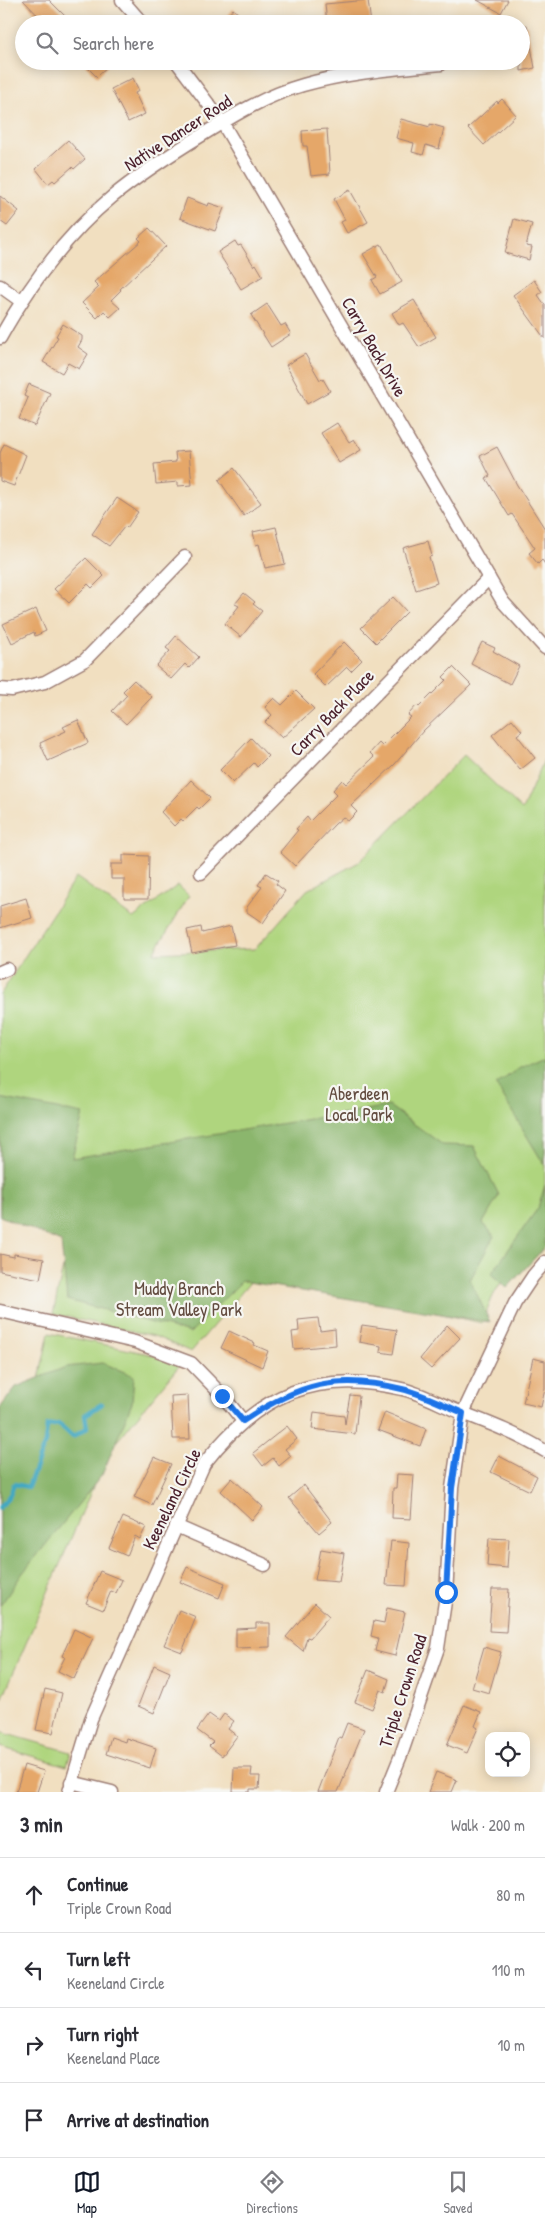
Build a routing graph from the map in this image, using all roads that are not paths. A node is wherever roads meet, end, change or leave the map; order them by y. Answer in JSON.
{"nodes":[{"id":1,"x":122,"y":0,"type":"edge"},
{"id":2,"x":135,"y":15,"type":"edge"},
{"id":3,"x":183,"y":70,"type":"edge"},
{"id":4,"x":391,"y":70,"type":"edge"},
{"id":5,"x":222,"y":122,"type":"junction"},
{"id":6,"x":0,"y":286,"type":"edge"},
{"id":7,"x":21,"y":301,"type":"junction"},
{"id":8,"x":0,"y":338,"type":"edge"},
{"id":9,"x":185,"y":557,"type":"dead end"},
{"id":10,"x":489,"y":578,"type":"junction"},
{"id":11,"x":545,"y":648,"type":"edge"},
{"id":12,"x":0,"y":689,"type":"edge"},
{"id":13,"x":201,"y":874,"type":"dead end"},
{"id":14,"x":545,"y":1262,"type":"edge"},
{"id":15,"x":0,"y":1311,"type":"edge"},
{"id":16,"x":463,"y":1413,"type":"junction"},
{"id":17,"x":243,"y":1421,"type":"junction"},
{"id":18,"x":545,"y":1451,"type":"edge"},
{"id":19,"x":176,"y":1526,"type":"junction"},
{"id":20,"x":265,"y":1565,"type":"dead end"},
{"id":21,"x":70,"y":1787,"type":"edge"},
{"id":22,"x":112,"y":1792,"type":"edge"},
{"id":23,"x":386,"y":1792,"type":"edge"}],
"edges":[{"from":1,"to":2,"type":"street"},
{"from":3,"to":5,"type":"street","name":"Carry Back Drive"},
{"from":4,"to":5,"type":"street","name":"Native Dancer Road"},
{"from":5,"to":7,"type":"street","name":"Native Dancer Road"},
{"from":5,"to":10,"type":"street","name":"Carry Back Drive"},
{"from":6,"to":7,"type":"street"},
{"from":7,"to":8,"type":"street","name":"Native Dancer Road"},
{"from":9,"to":12,"type":"street"},
{"from":10,"to":11,"type":"street","name":"Carry Back Drive"},
{"from":10,"to":13,"type":"street","name":"Carry Back Place"},
{"from":14,"to":16,"type":"street","name":"Triple Crown Road"},
{"from":15,"to":17,"type":"street"},
{"from":16,"to":17,"type":"street","name":"Keeneland Circle"},
{"from":16,"to":18,"type":"street","name":"Keeneland Circle"},
{"from":16,"to":23,"type":"street","name":"Triple Crown Road"},
{"from":17,"to":19,"type":"street","name":"Keeneland Circle"},
{"from":19,"to":20,"type":"street"},
{"from":19,"to":21,"type":"street","name":"Keeneland Circle"},
{"from":21,"to":22,"type":"street"}]}
